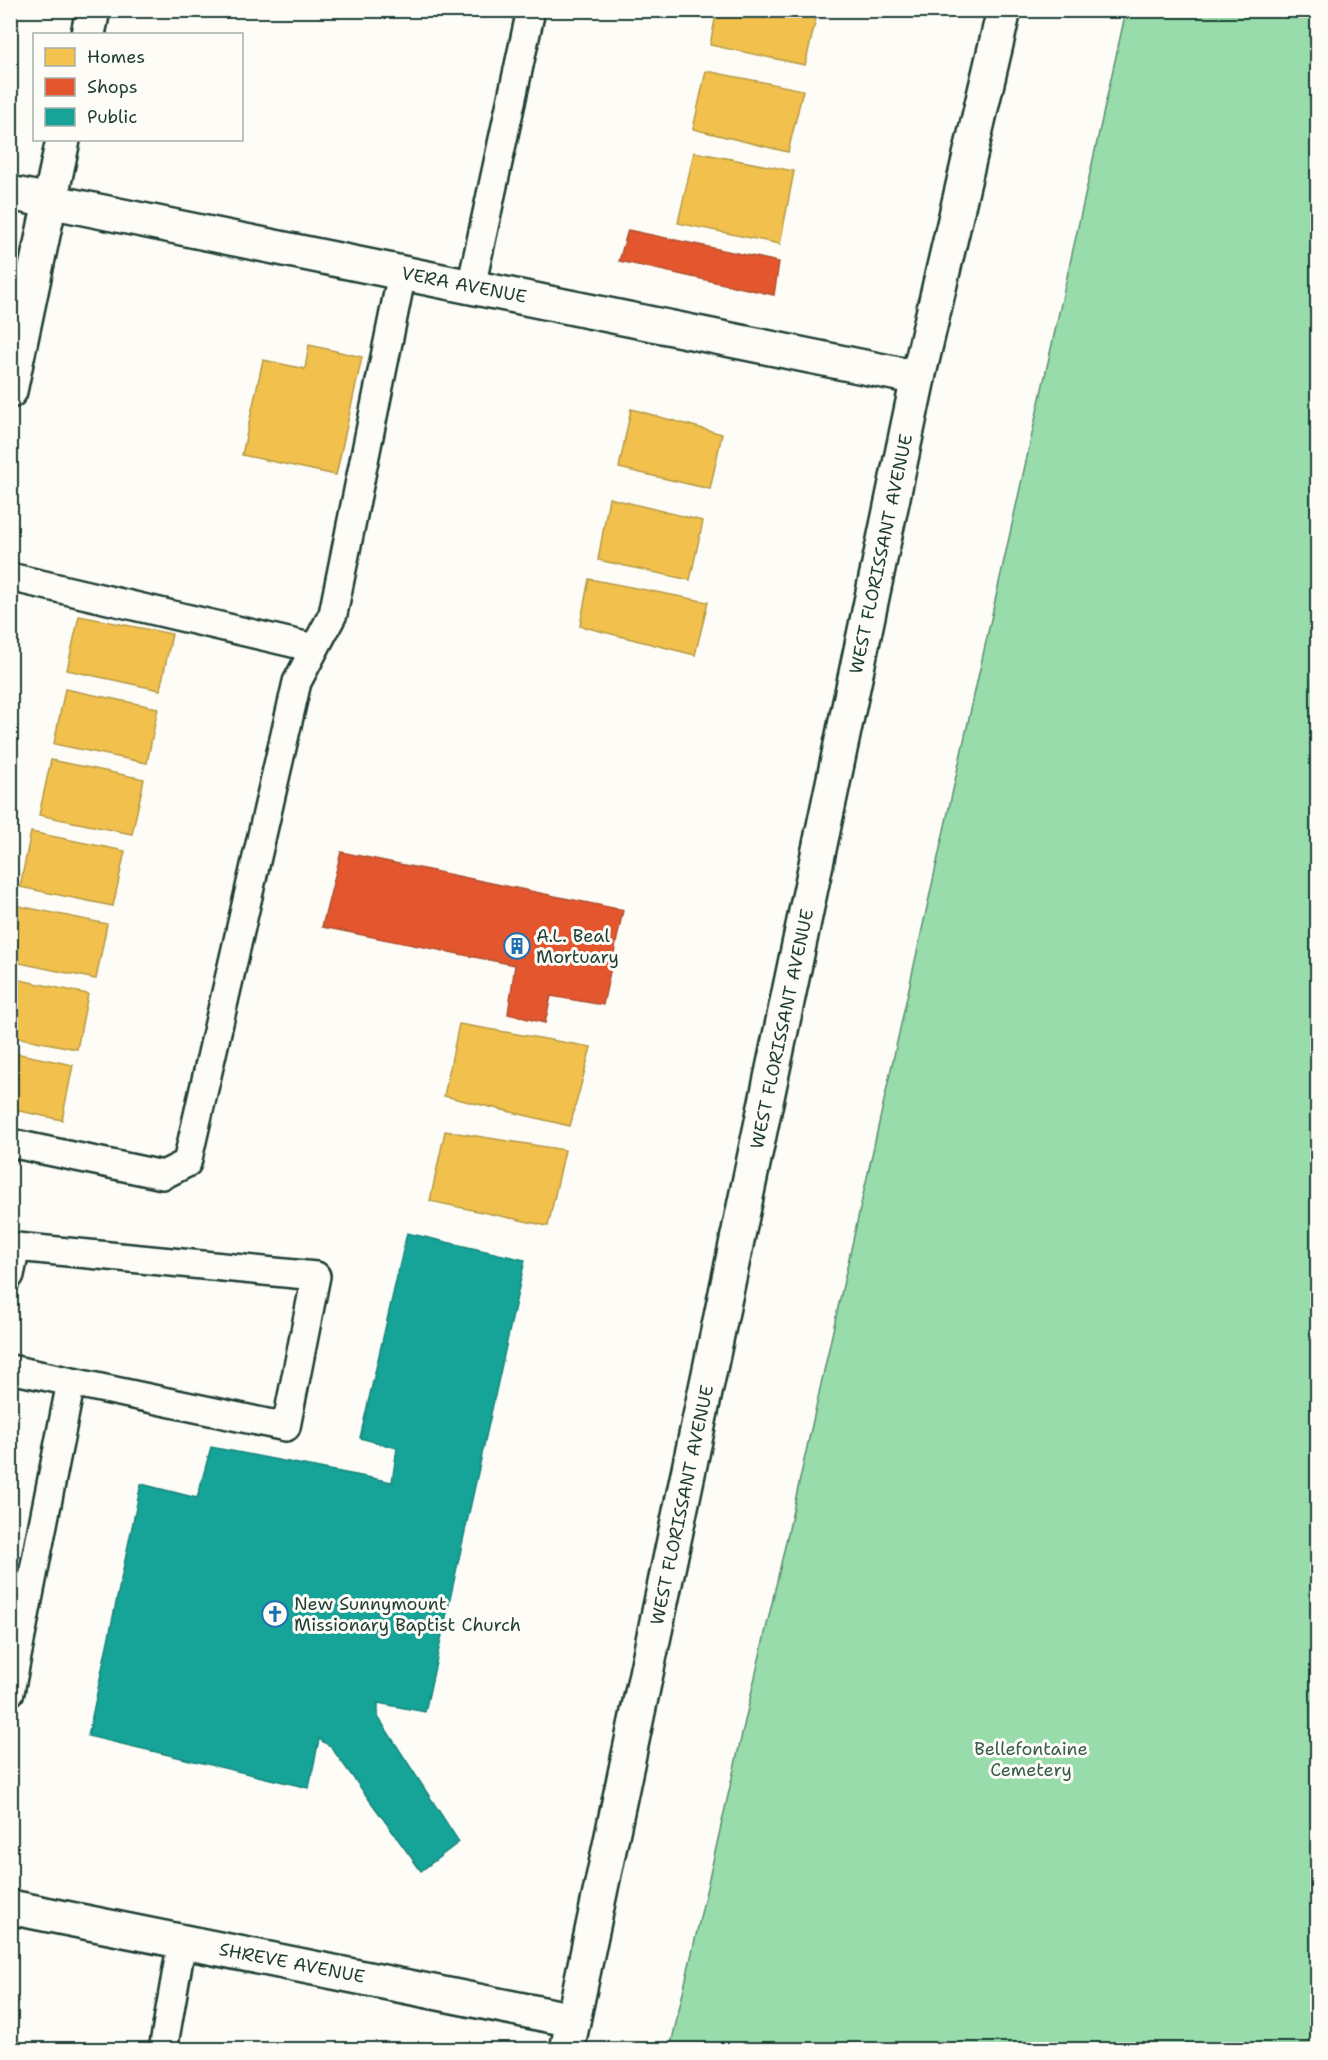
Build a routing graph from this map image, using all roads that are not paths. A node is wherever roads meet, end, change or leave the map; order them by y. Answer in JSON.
{"nodes":[{"id":1,"x":93,"y":10,"type":"edge"},
{"id":2,"x":531,"y":10,"type":"edge"},
{"id":3,"x":1004,"y":10,"type":"edge"},
{"id":4,"x":88,"y":33,"type":"edge"},
{"id":5,"x":63,"y":141,"type":"edge"},
{"id":6,"x":10,"y":193,"type":"edge"},
{"id":7,"x":49,"y":201,"type":"junction"},
{"id":8,"x":402,"y":273,"type":"junction"},
{"id":9,"x":471,"y":286,"type":"junction"},
{"id":10,"x":918,"y":378,"type":"junction"},
{"id":11,"x":10,"y":391,"type":"edge"},
{"id":12,"x":10,"y":577,"type":"edge"},
{"id":13,"x":314,"y":648,"type":"junction"},
{"id":14,"x":10,"y":1143,"type":"edge"},
{"id":15,"x":10,"y":1275,"type":"edge"},
{"id":16,"x":10,"y":1369,"type":"edge"},
{"id":17,"x":71,"y":1382,"type":"junction"},
{"id":18,"x":10,"y":1692,"type":"edge"},
{"id":19,"x":10,"y":1907,"type":"edge"},
{"id":20,"x":182,"y":1941,"type":"junction"},
{"id":21,"x":570,"y":2035,"type":"edge"},
{"id":22,"x":163,"y":2049,"type":"edge"}],
"edges":[{"from":1,"to":4,"type":"main road"},
{"from":2,"to":9,"type":"lane"},
{"from":3,"to":10,"type":"main road","name":"WEST FLORISSANT AVENUE"},
{"from":5,"to":7,"type":"main road"},
{"from":6,"to":7,"type":"main road","name":"VERA AVENUE"},
{"from":7,"to":8,"type":"main road","name":"VERA AVENUE"},
{"from":7,"to":11,"type":"main road"},
{"from":8,"to":9,"type":"main road","name":"VERA AVENUE"},
{"from":8,"to":13,"type":"lane"},
{"from":9,"to":10,"type":"main road","name":"VERA AVENUE"},
{"from":10,"to":21,"type":"main road","name":"WEST FLORISSANT AVENUE"},
{"from":12,"to":13,"type":"lane"},
{"from":13,"to":14,"type":"lane"},
{"from":15,"to":17,"type":"lane"},
{"from":16,"to":17,"type":"lane"},
{"from":17,"to":18,"type":"lane"},
{"from":19,"to":20,"type":"main road","name":"SHREVE AVENUE"},
{"from":20,"to":21,"type":"main road","name":"SHREVE AVENUE"},
{"from":20,"to":22,"type":"lane"}]}
